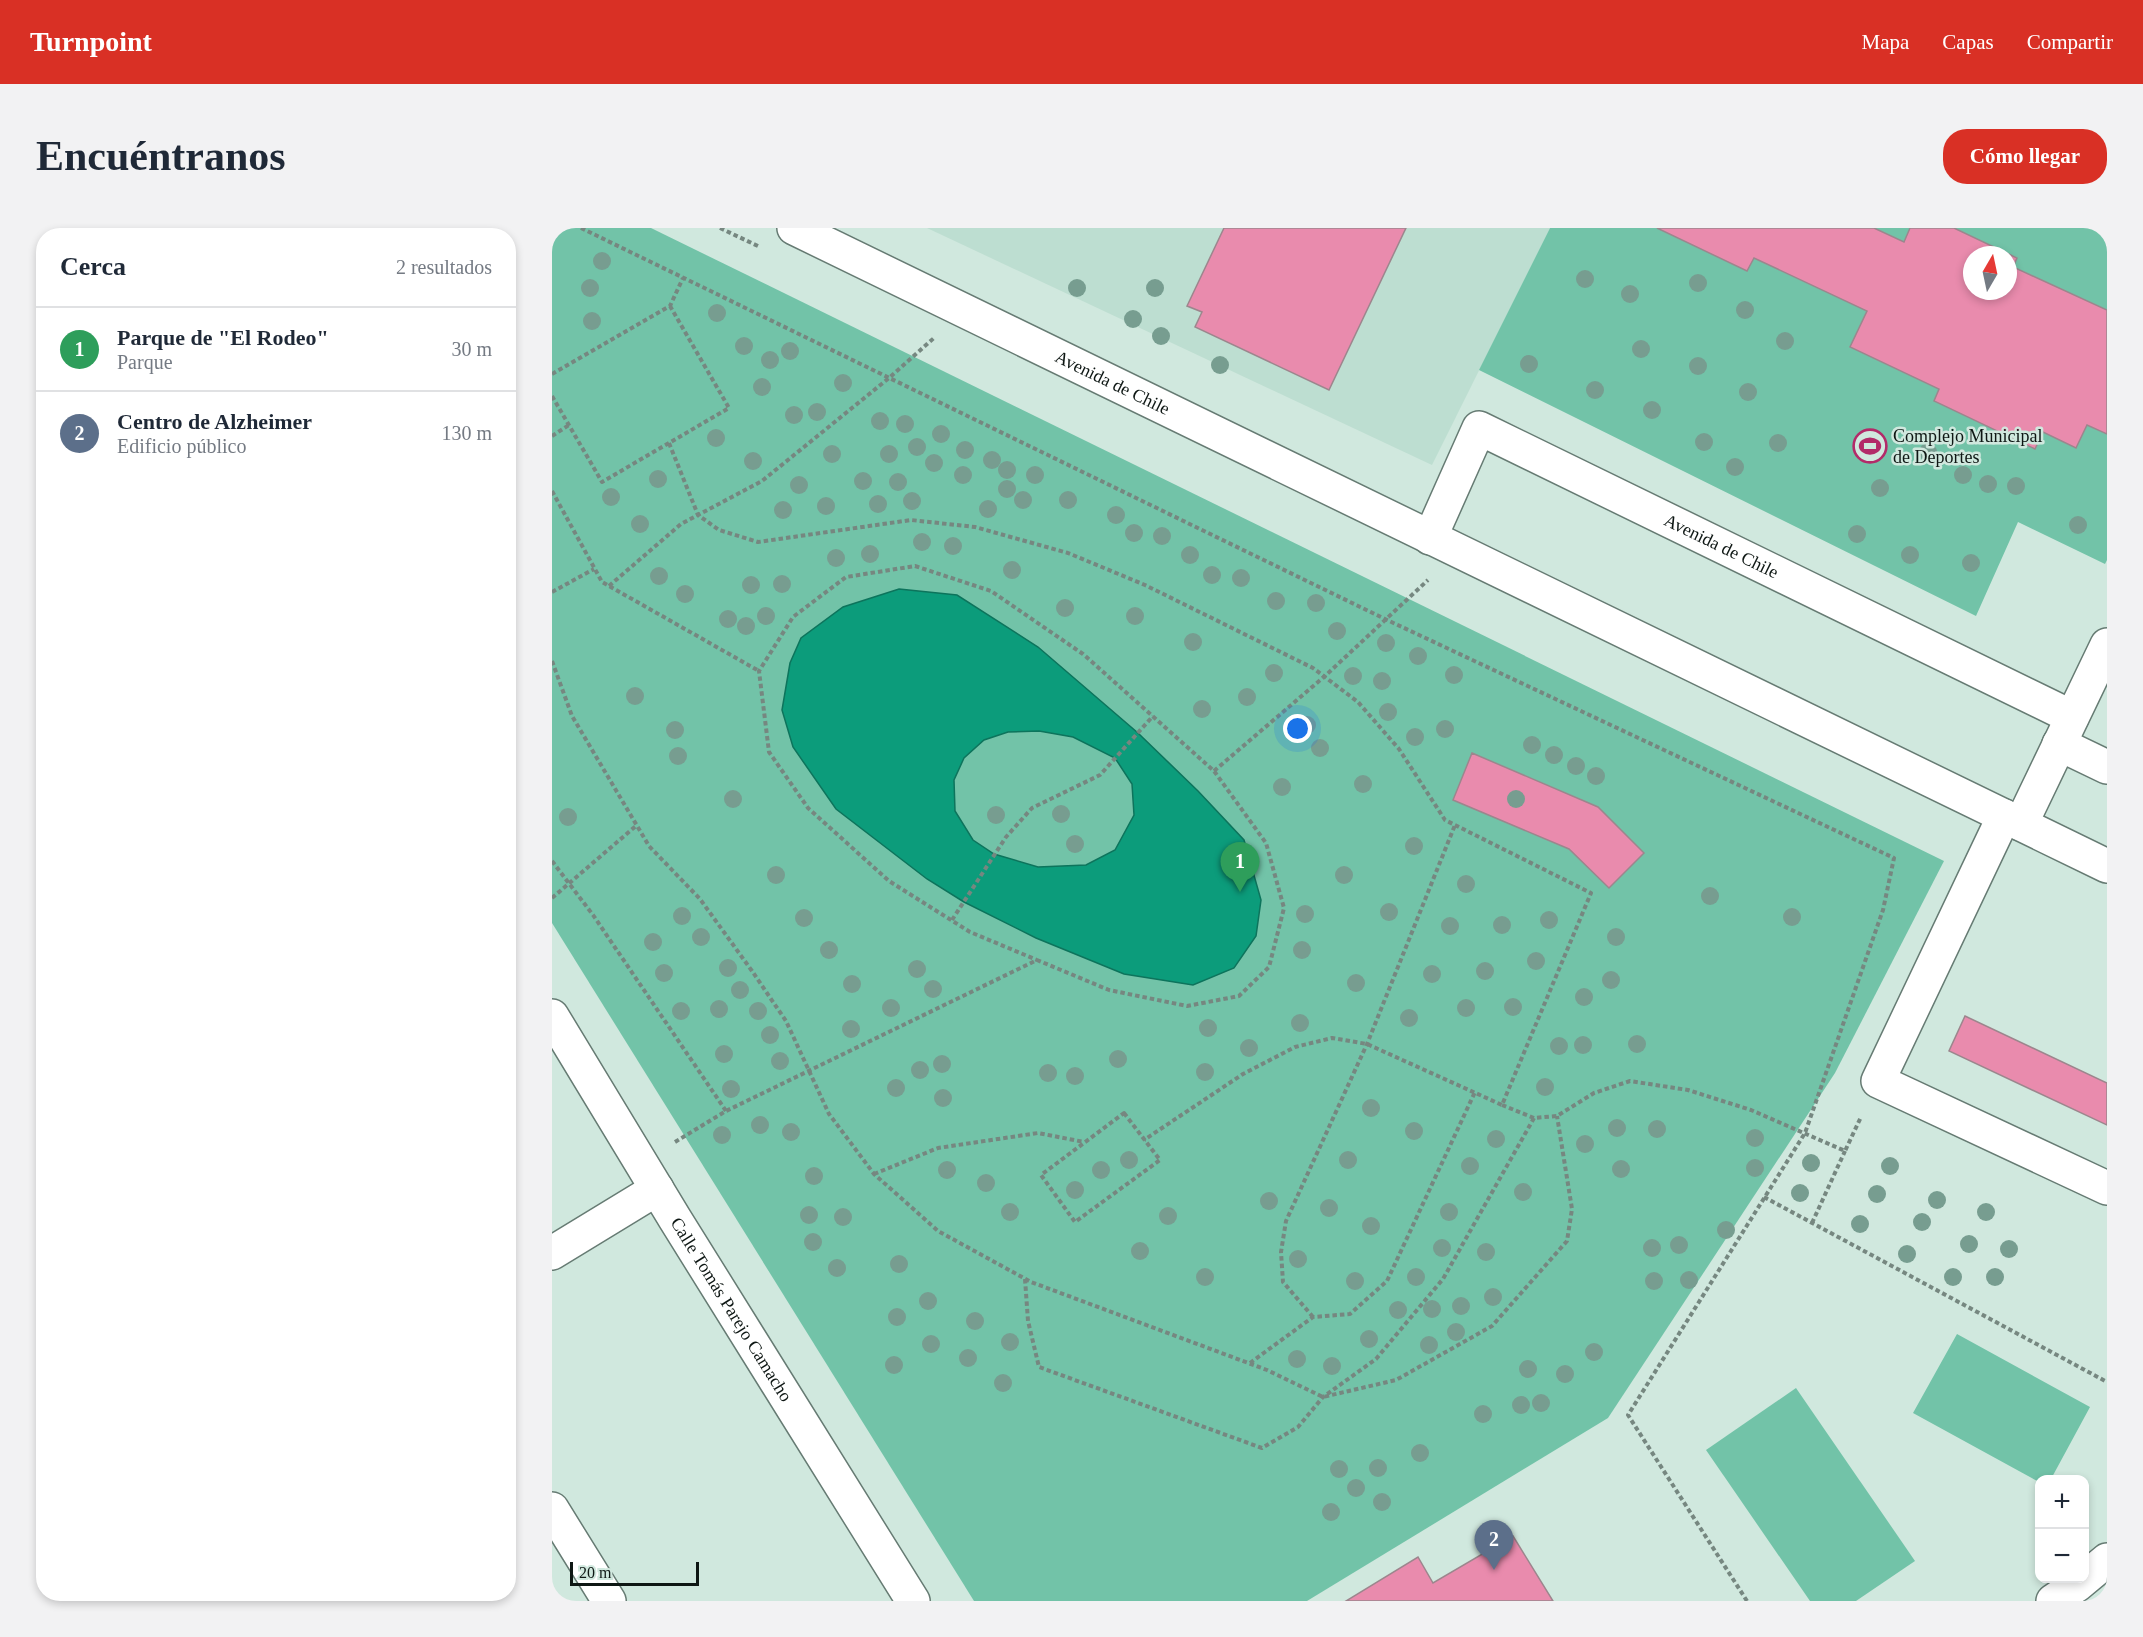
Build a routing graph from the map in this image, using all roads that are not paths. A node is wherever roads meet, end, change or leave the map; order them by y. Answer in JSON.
{"nodes":[{"id":1,"x":794,"y":228,"type":"edge"},
{"id":2,"x":1444,"y":544,"type":"junction"},
{"id":3,"x":2107,"y":645,"type":"edge"},
{"id":4,"x":2066,"y":730,"type":"junction"},
{"id":5,"x":2107,"y":766,"type":"edge"},
{"id":6,"x":2012,"y":820,"type":"junction"},
{"id":7,"x":2107,"y":866,"type":"edge"},
{"id":8,"x":552,"y":1016,"type":"edge"},
{"id":9,"x":649,"y":1176,"type":"junction"},
{"id":10,"x":2107,"y":1188,"type":"edge"},
{"id":11,"x":552,"y":1253,"type":"edge"},
{"id":12,"x":552,"y":1509,"type":"edge"},
{"id":13,"x":2107,"y":1560,"type":"edge"},
{"id":14,"x":609,"y":1601,"type":"edge"},
{"id":15,"x":913,"y":1601,"type":"edge"},
{"id":16,"x":2053,"y":1601,"type":"edge"}],
"edges":[{"from":1,"to":2,"type":"street","name":"Avenida de Chile"},
{"from":2,"to":4,"type":"street","name":"Avenida de Chile"},
{"from":2,"to":6,"type":"street","name":"Avenida de Chile"},
{"from":3,"to":4,"type":"street"},
{"from":4,"to":5,"type":"street"},
{"from":4,"to":6,"type":"street"},
{"from":6,"to":7,"type":"street","name":"Avenida de Chile"},
{"from":6,"to":10,"type":"street"},
{"from":8,"to":9,"type":"street","name":"Calle Tomás Parejo Camacho"},
{"from":9,"to":11,"type":"street"},
{"from":9,"to":15,"type":"street","name":"Calle Tomás Parejo Camacho"},
{"from":12,"to":14,"type":"street"},
{"from":13,"to":16,"type":"street"}]}
